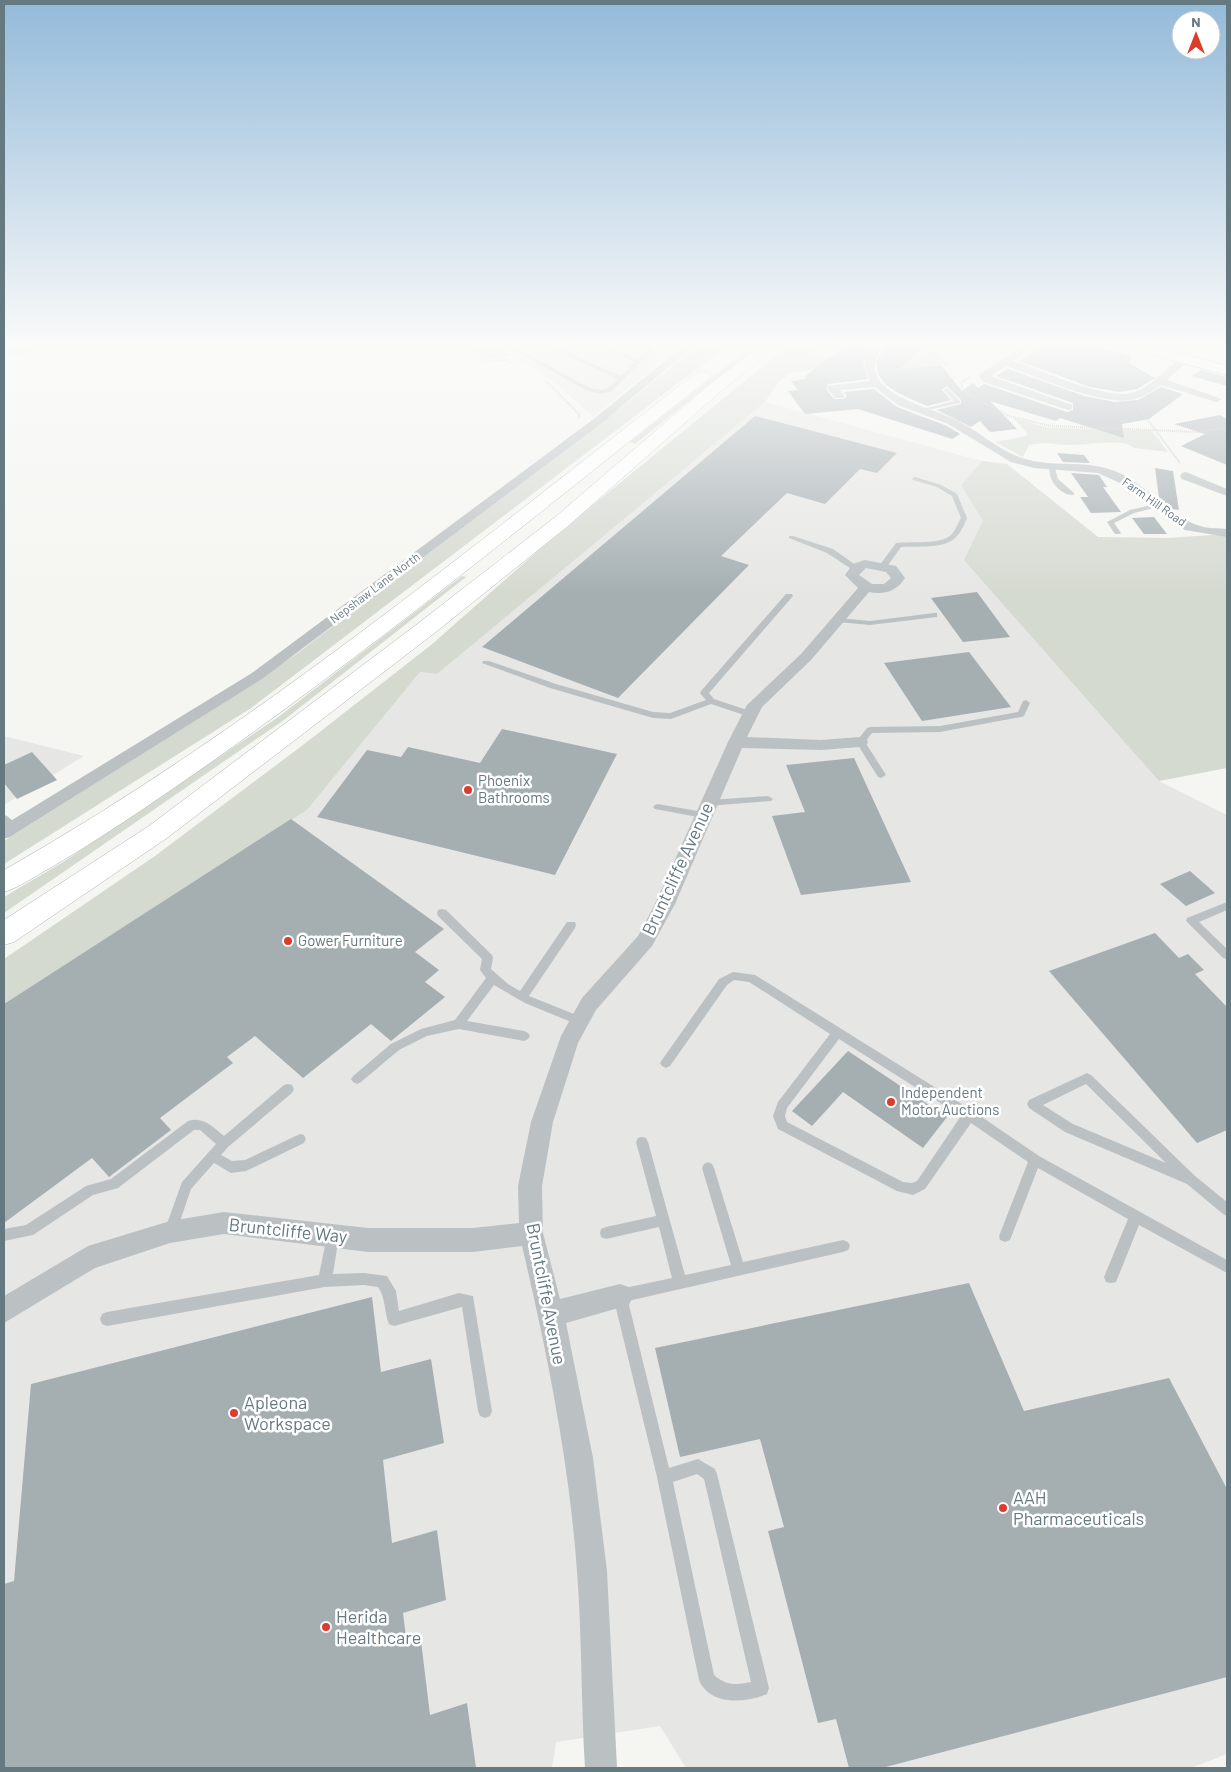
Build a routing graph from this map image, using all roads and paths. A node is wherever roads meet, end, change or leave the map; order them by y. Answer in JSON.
{"nodes":[{"id":1,"x":588,"y":429,"type":"edge"},
{"id":2,"x":636,"y":429,"type":"edge"},
{"id":3,"x":668,"y":429,"type":"edge"},
{"id":4,"x":962,"y":429,"type":"edge"},
{"id":5,"x":1074,"y":429,"type":"edge"},
{"id":6,"x":1155,"y":429,"type":"junction"},
{"id":7,"x":1222,"y":429,"type":"edge"},
{"id":8,"x":1052,"y":466,"type":"junction"},
{"id":9,"x":1186,"y":476,"type":"joint"},
{"id":10,"x":915,"y":478,"type":"dead end"},
{"id":11,"x":1072,"y":494,"type":"dead end"},
{"id":12,"x":1227,"y":495,"type":"edge"},
{"id":13,"x":1156,"y":506,"type":"junction"},
{"id":14,"x":1117,"y":533,"type":"dead end"},
{"id":15,"x":1227,"y":533,"type":"edge"},
{"id":16,"x":791,"y":537,"type":"dead end"},
{"id":17,"x":883,"y":566,"type":"junction"},
{"id":18,"x":861,"y":578,"type":"junction"},
{"id":19,"x":789,"y":596,"type":"dead end"},
{"id":20,"x":934,"y":615,"type":"dead end"},
{"id":21,"x":838,"y":620,"type":"junction"},
{"id":22,"x":486,"y":663,"type":"dead end"},
{"id":23,"x":711,"y":701,"type":"junction"},
{"id":24,"x":1026,"y":703,"type":"dead end"},
{"id":25,"x":750,"y":714,"type":"junction"},
{"id":26,"x":736,"y":742,"type":"junction"},
{"id":27,"x":860,"y":742,"type":"junction"},
{"id":28,"x":880,"y":775,"type":"dead end"},
{"id":29,"x":768,"y":799,"type":"dead end"},
{"id":30,"x":658,"y":807,"type":"dead end"},
{"id":31,"x":706,"y":809,"type":"junction"},
{"id":32,"x":7,"y":826,"type":"edge"},
{"id":33,"x":4,"y":882,"type":"edge"},
{"id":34,"x":1227,"y":906,"type":"edge"},
{"id":35,"x":442,"y":913,"type":"dead end"},
{"id":36,"x":571,"y":925,"type":"dead end"},
{"id":37,"x":4,"y":934,"type":"edge"},
{"id":38,"x":1227,"y":955,"type":"edge"},
{"id":39,"x":492,"y":979,"type":"junction"},
{"id":40,"x":523,"y":996,"type":"junction"},
{"id":41,"x":580,"y":1021,"type":"junction"},
{"id":42,"x":459,"y":1024,"type":"junction"},
{"id":43,"x":838,"y":1032,"type":"junction"},
{"id":44,"x":524,"y":1036,"type":"dead end"},
{"id":45,"x":666,"y":1063,"type":"dead end"},
{"id":46,"x":356,"y":1079,"type":"dead end"},
{"id":47,"x":288,"y":1089,"type":"dead end"},
{"id":48,"x":969,"y":1115,"type":"junction"},
{"id":49,"x":300,"y":1139,"type":"dead end"},
{"id":50,"x":642,"y":1142,"type":"dead end"},
{"id":51,"x":224,"y":1144,"type":"junction"},
{"id":52,"x":212,"y":1156,"type":"junction"},
{"id":53,"x":1035,"y":1160,"type":"junction"},
{"id":54,"x":708,"y":1168,"type":"dead end"},
{"id":55,"x":1191,"y":1180,"type":"junction"},
{"id":56,"x":1227,"y":1210,"type":"edge"},
{"id":57,"x":1136,"y":1215,"type":"junction"},
{"id":58,"x":664,"y":1220,"type":"junction"},
{"id":59,"x":170,"y":1232,"type":"junction"},
{"id":60,"x":531,"y":1233,"type":"junction"},
{"id":61,"x":606,"y":1233,"type":"dead end"},
{"id":62,"x":4,"y":1235,"type":"edge"},
{"id":63,"x":333,"y":1236,"type":"junction"},
{"id":64,"x":1006,"y":1236,"type":"dead end"},
{"id":65,"x":843,"y":1246,"type":"dead end"},
{"id":66,"x":1227,"y":1267,"type":"edge"},
{"id":67,"x":739,"y":1269,"type":"junction"},
{"id":68,"x":1111,"y":1277,"type":"dead end"},
{"id":69,"x":325,"y":1281,"type":"junction"},
{"id":70,"x":680,"y":1282,"type":"junction"},
{"id":71,"x":620,"y":1296,"type":"junction"},
{"id":72,"x":4,"y":1310,"type":"edge"},
{"id":73,"x":551,"y":1314,"type":"junction"},
{"id":74,"x":107,"y":1319,"type":"dead end"},
{"id":75,"x":485,"y":1411,"type":"dead end"},
{"id":76,"x":664,"y":1477,"type":"junction"},
{"id":77,"x":601,"y":1768,"type":"edge"}],
"edges":[{"from":1,"to":32,"type":"street","name":"Nepshaw Lane North"},
{"from":2,"to":33,"type":"highway"},
{"from":3,"to":37,"type":"highway"},
{"from":4,"to":8,"type":"street","name":"Farm Hill Road"},
{"from":5,"to":6,"type":"path"},
{"from":6,"to":7,"type":"path"},
{"from":6,"to":9,"type":"path"},
{"from":8,"to":11,"type":"lane"},
{"from":8,"to":13,"type":"street","name":"Farm Hill Road"},
{"from":9,"to":12,"type":"street"},
{"from":10,"to":17,"type":"lane"},
{"from":13,"to":14,"type":"lane"},
{"from":13,"to":15,"type":"street","name":"Farm Hill Road"},
{"from":16,"to":18,"type":"lane"},
{"from":17,"to":18,"type":"street"},
{"from":17,"to":18,"type":"street"},
{"from":18,"to":21,"type":"street","name":"Bruntcliffe Avenue"},
{"from":19,"to":23,"type":"lane"},
{"from":20,"to":21,"type":"lane"},
{"from":21,"to":25,"type":"street","name":"Bruntcliffe Avenue"},
{"from":22,"to":23,"type":"lane"},
{"from":23,"to":25,"type":"lane"},
{"from":24,"to":27,"type":"lane"},
{"from":25,"to":26,"type":"street","name":"Bruntcliffe Avenue"},
{"from":26,"to":27,"type":"street"},
{"from":26,"to":31,"type":"street","name":"Bruntcliffe Avenue"},
{"from":27,"to":28,"type":"lane"},
{"from":29,"to":31,"type":"lane"},
{"from":30,"to":31,"type":"lane"},
{"from":31,"to":41,"type":"street","name":"Bruntcliffe Avenue"},
{"from":34,"to":38,"type":"lane"},
{"from":35,"to":39,"type":"lane"},
{"from":36,"to":40,"type":"lane"},
{"from":39,"to":40,"type":"lane"},
{"from":39,"to":42,"type":"lane"},
{"from":40,"to":41,"type":"lane"},
{"from":41,"to":60,"type":"street","name":"Bruntcliffe Avenue"},
{"from":42,"to":44,"type":"lane"},
{"from":42,"to":46,"type":"lane"},
{"from":43,"to":45,"type":"lane"},
{"from":43,"to":48,"type":"lane"},
{"from":43,"to":48,"type":"lane"},
{"from":47,"to":51,"type":"lane"},
{"from":48,"to":53,"type":"lane"},
{"from":49,"to":52,"type":"lane"},
{"from":50,"to":58,"type":"lane"},
{"from":51,"to":52,"type":"lane"},
{"from":51,"to":62,"type":"lane"},
{"from":52,"to":59,"type":"lane"},
{"from":53,"to":57,"type":"lane"},
{"from":53,"to":64,"type":"lane"},
{"from":54,"to":67,"type":"lane"},
{"from":55,"to":55,"type":"lane"},
{"from":55,"to":56,"type":"lane"},
{"from":57,"to":66,"type":"lane"},
{"from":57,"to":68,"type":"lane"},
{"from":58,"to":61,"type":"lane"},
{"from":58,"to":70,"type":"lane"},
{"from":59,"to":63,"type":"street","name":"Bruntcliffe Way"},
{"from":59,"to":72,"type":"street","name":"Bruntcliffe Way"},
{"from":60,"to":63,"type":"street","name":"Bruntcliffe Way"},
{"from":60,"to":73,"type":"street","name":"Bruntcliffe Avenue"},
{"from":63,"to":69,"type":"lane"},
{"from":65,"to":67,"type":"lane"},
{"from":67,"to":70,"type":"lane"},
{"from":69,"to":74,"type":"lane"},
{"from":69,"to":75,"type":"lane"},
{"from":70,"to":71,"type":"lane"},
{"from":71,"to":73,"type":"street"},
{"from":71,"to":76,"type":"lane"},
{"from":73,"to":77,"type":"street","name":"Bruntcliffe Avenue"},
{"from":76,"to":76,"type":"lane"}]}
